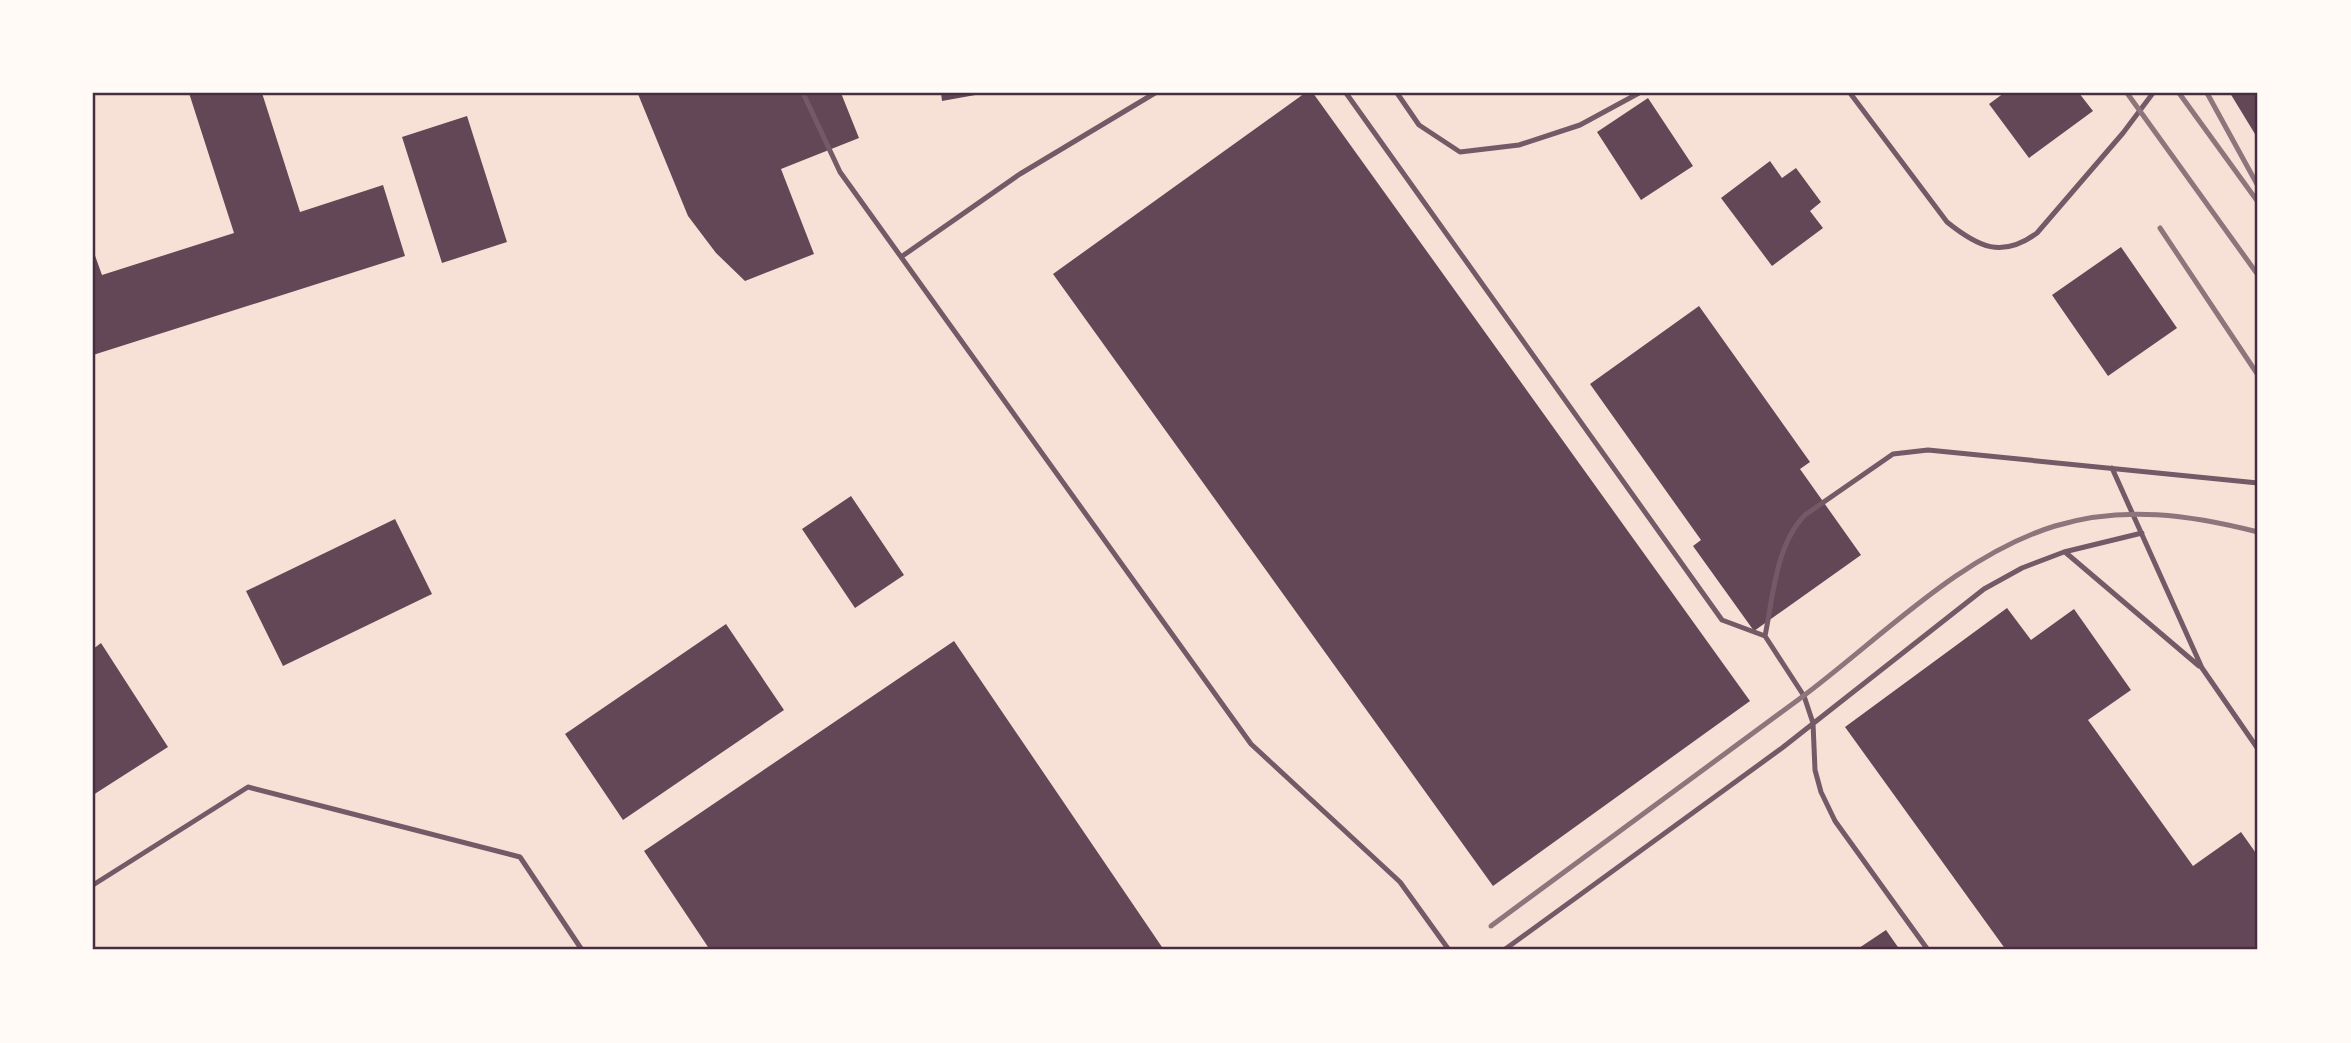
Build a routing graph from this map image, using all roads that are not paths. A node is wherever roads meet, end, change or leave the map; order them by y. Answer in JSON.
{"nodes":[{"id":1,"x":803,"y":93,"type":"edge"},
{"id":2,"x":1155,"y":93,"type":"edge"},
{"id":3,"x":1346,"y":93,"type":"edge"},
{"id":4,"x":1397,"y":93,"type":"edge"},
{"id":5,"x":1639,"y":93,"type":"edge"},
{"id":6,"x":1850,"y":93,"type":"edge"},
{"id":7,"x":2153,"y":93,"type":"edge"},
{"id":8,"x":901,"y":257,"type":"junction"},
{"id":9,"x":2112,"y":468,"type":"junction"},
{"id":10,"x":2258,"y":483,"type":"edge"},
{"id":11,"x":2142,"y":533,"type":"junction"},
{"id":12,"x":2064,"y":552,"type":"junction"},
{"id":13,"x":1765,"y":636,"type":"junction"},
{"id":14,"x":2202,"y":667,"type":"junction"},
{"id":15,"x":1814,"y":723,"type":"junction"},
{"id":16,"x":2258,"y":749,"type":"edge"},
{"id":17,"x":93,"y":885,"type":"edge"},
{"id":18,"x":582,"y":950,"type":"edge"},
{"id":19,"x":1449,"y":950,"type":"edge"},
{"id":20,"x":1504,"y":950,"type":"edge"},
{"id":21,"x":1928,"y":950,"type":"edge"}],
"edges":[{"from":1,"to":8,"type":"lane"},
{"from":2,"to":8,"type":"lane"},
{"from":3,"to":13,"type":"lane"},
{"from":4,"to":5,"type":"lane"},
{"from":6,"to":7,"type":"lane"},
{"from":8,"to":19,"type":"lane"},
{"from":9,"to":10,"type":"lane"},
{"from":9,"to":11,"type":"lane"},
{"from":9,"to":13,"type":"lane"},
{"from":11,"to":12,"type":"lane"},
{"from":11,"to":14,"type":"lane"},
{"from":12,"to":14,"type":"lane"},
{"from":12,"to":15,"type":"lane"},
{"from":13,"to":15,"type":"lane"},
{"from":14,"to":16,"type":"lane"},
{"from":15,"to":20,"type":"lane"},
{"from":15,"to":21,"type":"lane"},
{"from":17,"to":18,"type":"lane"}]}
